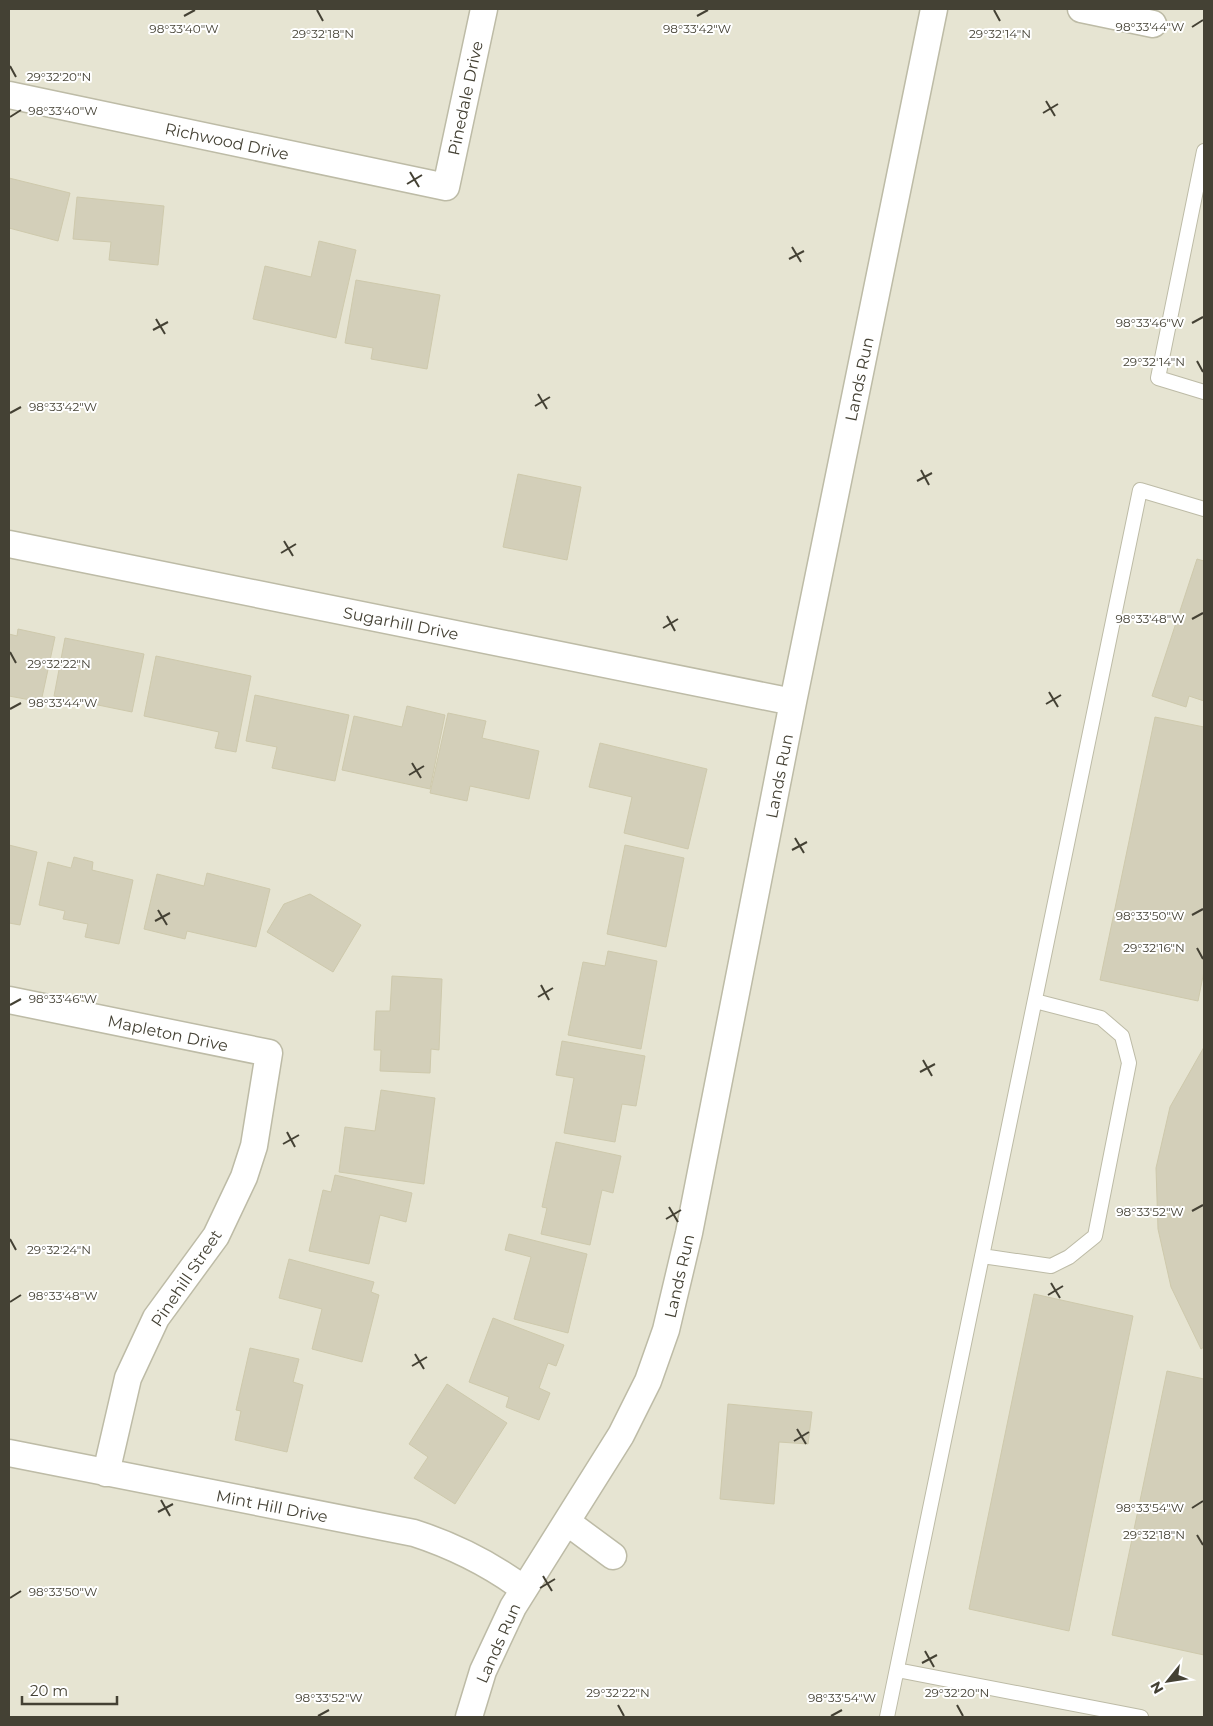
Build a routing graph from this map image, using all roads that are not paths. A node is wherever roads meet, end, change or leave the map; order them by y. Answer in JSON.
{"nodes":[{"id":1,"x":484,"y":9,"type":"edge"},
{"id":2,"x":934,"y":9,"type":"edge"},
{"id":3,"x":1081,"y":9,"type":"edge"},
{"id":4,"x":1153,"y":24,"type":"dead end"},
{"id":5,"x":9,"y":95,"type":"edge"},
{"id":6,"x":1204,"y":151,"type":"edge"},
{"id":7,"x":446,"y":187,"type":"joint"},
{"id":8,"x":1204,"y":392,"type":"edge"},
{"id":9,"x":1204,"y":510,"type":"edge"},
{"id":10,"x":9,"y":544,"type":"edge"},
{"id":11,"x":793,"y":702,"type":"junction"},
{"id":12,"x":9,"y":1000,"type":"edge"},
{"id":13,"x":1034,"y":1001,"type":"junction"},
{"id":14,"x":269,"y":1053,"type":"joint"},
{"id":15,"x":982,"y":1256,"type":"junction"},
{"id":16,"x":9,"y":1453,"type":"edge"},
{"id":17,"x":106,"y":1473,"type":"junction"},
{"id":18,"x":567,"y":1522,"type":"junction"},
{"id":19,"x":613,"y":1556,"type":"dead end"},
{"id":20,"x":524,"y":1589,"type":"junction"},
{"id":21,"x":897,"y":1670,"type":"junction"},
{"id":22,"x":469,"y":1717,"type":"edge"},
{"id":23,"x":887,"y":1717,"type":"edge"},
{"id":24,"x":1141,"y":1717,"type":"edge"}],
"edges":[{"from":1,"to":7,"type":"street","name":"Pinedale Drive"},
{"from":2,"to":11,"type":"street","name":"Lands Run"},
{"from":3,"to":4,"type":"street"},
{"from":5,"to":7,"type":"street","name":"Richwood Drive"},
{"from":6,"to":8,"type":"lane"},
{"from":9,"to":13,"type":"lane"},
{"from":10,"to":11,"type":"street","name":"Sugarhill Drive"},
{"from":11,"to":18,"type":"street","name":"Lands Run"},
{"from":12,"to":14,"type":"street","name":"Mapleton Drive"},
{"from":13,"to":15,"type":"lane"},
{"from":13,"to":15,"type":"lane"},
{"from":14,"to":17,"type":"street","name":"Pinehill Street"},
{"from":15,"to":21,"type":"lane"},
{"from":16,"to":17,"type":"street","name":"Mint Hill Drive"},
{"from":17,"to":20,"type":"street","name":"Mint Hill Drive"},
{"from":18,"to":19,"type":"street"},
{"from":18,"to":20,"type":"street","name":"Lands Run"},
{"from":20,"to":22,"type":"street","name":"Lands Run"},
{"from":21,"to":23,"type":"lane"},
{"from":21,"to":24,"type":"lane"}]}
